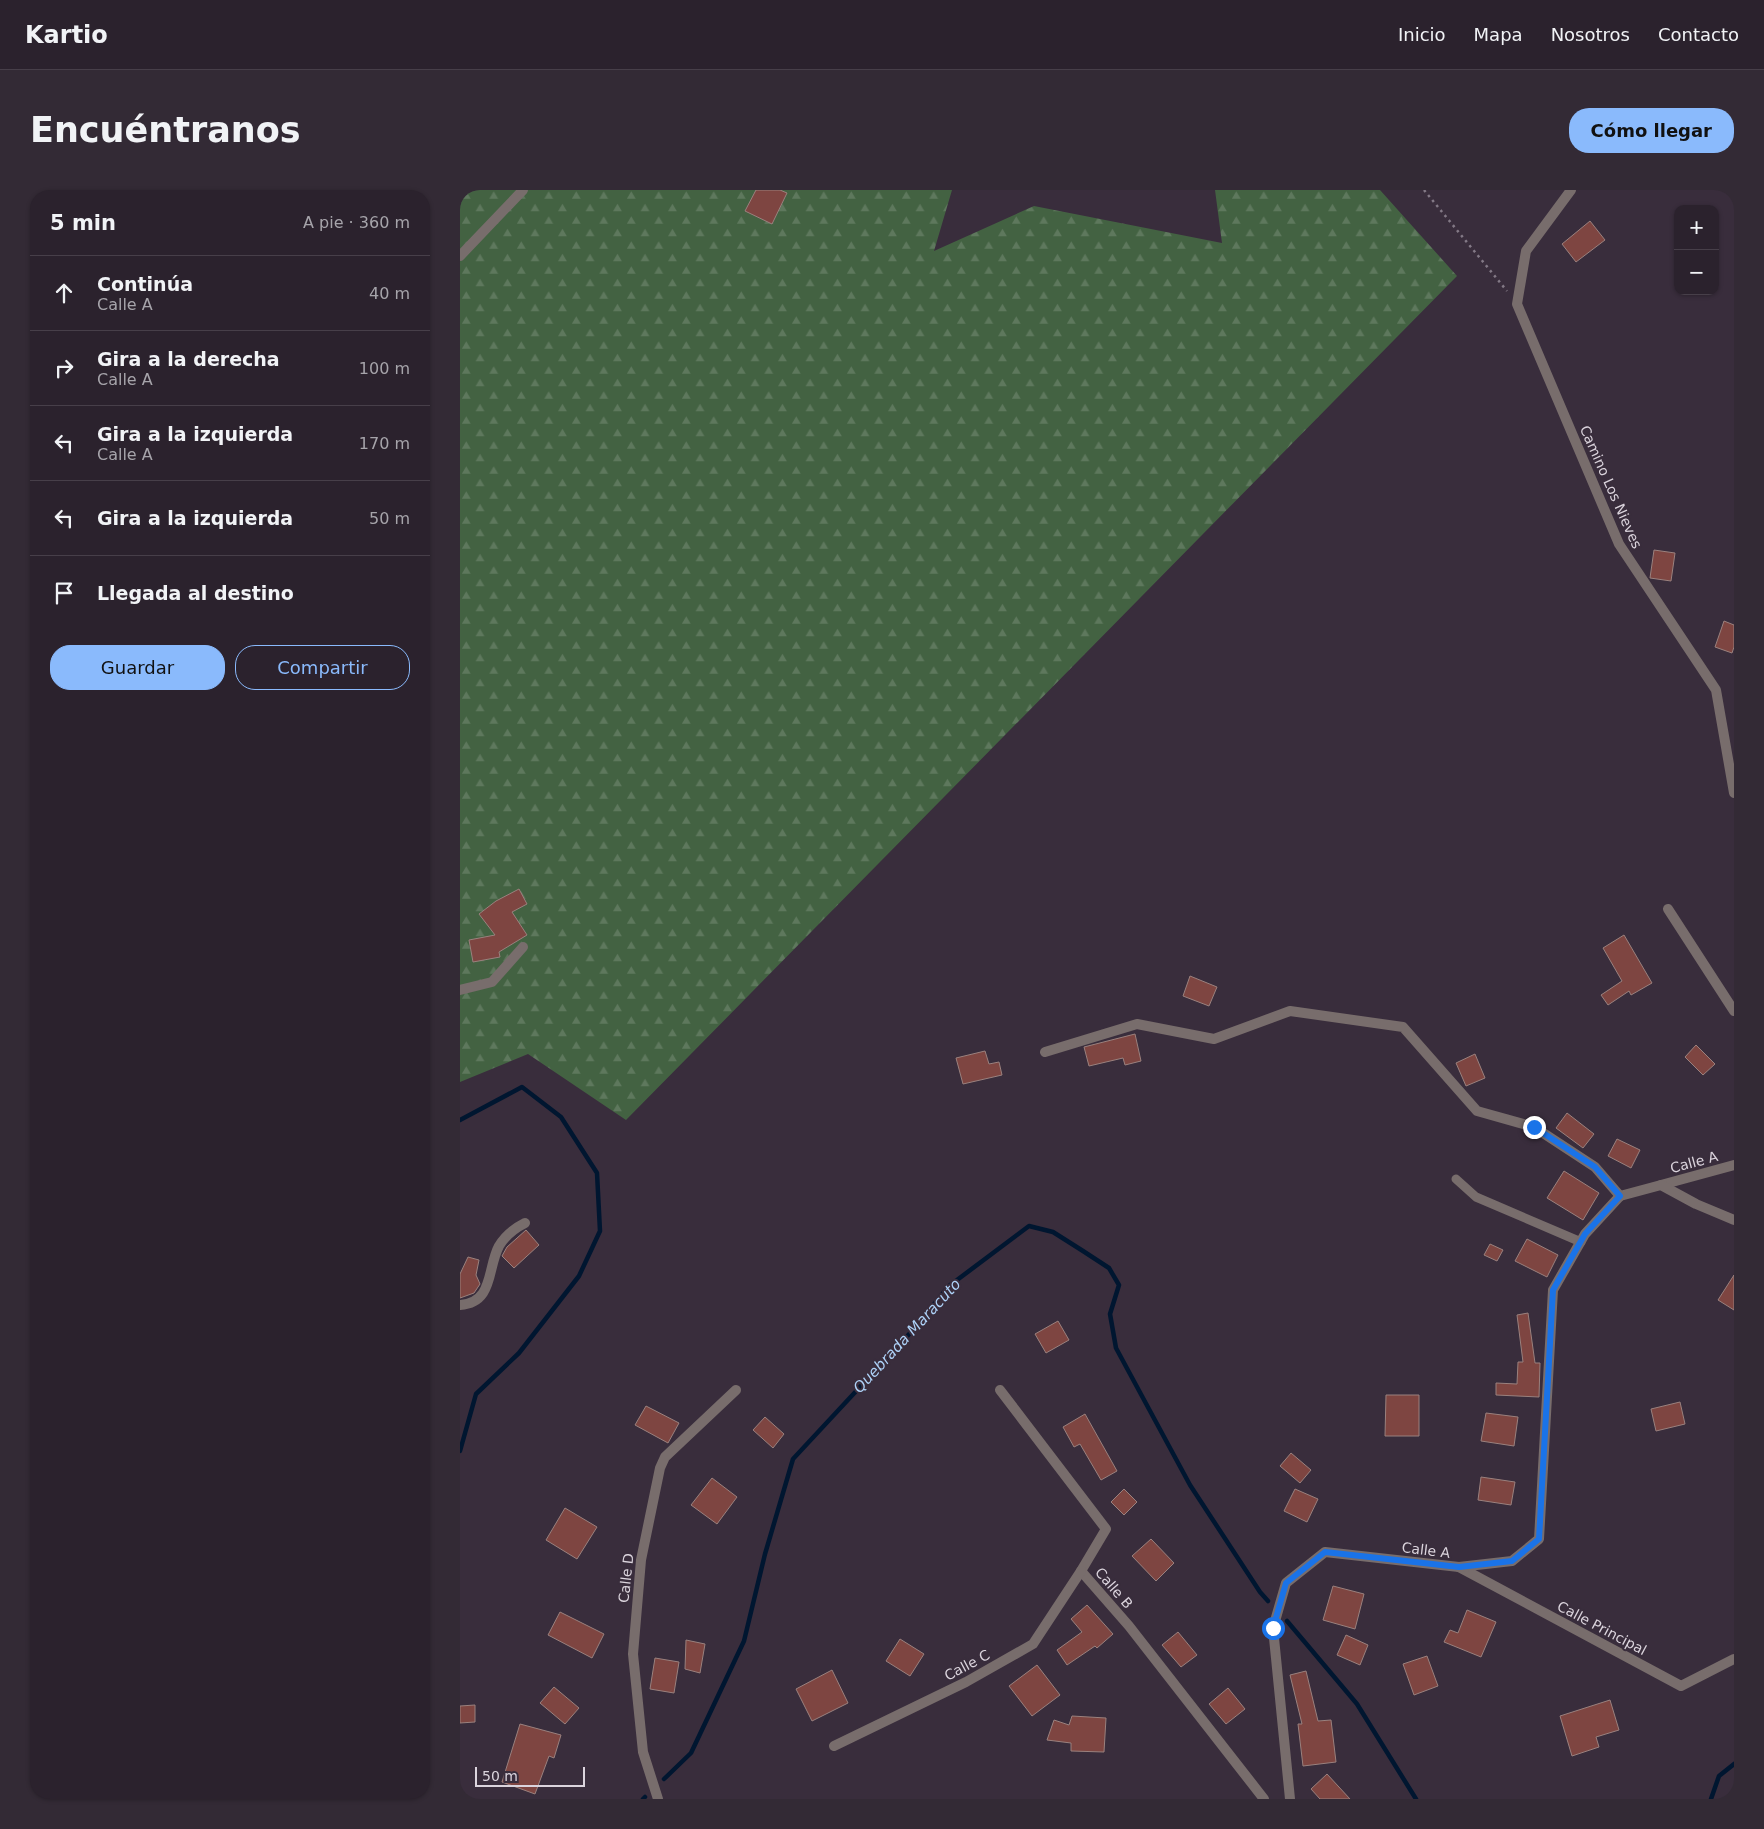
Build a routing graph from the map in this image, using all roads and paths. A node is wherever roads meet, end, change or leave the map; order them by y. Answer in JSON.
{"nodes":[{"id":1,"x":523,"y":190,"type":"edge"},
{"id":2,"x":1424,"y":190,"type":"edge"},
{"id":3,"x":1571,"y":190,"type":"edge"},
{"id":4,"x":460,"y":256,"type":"edge"},
{"id":5,"x":1517,"y":304,"type":"junction"},
{"id":6,"x":1734,"y":793,"type":"edge"},
{"id":7,"x":1668,"y":909,"type":"dead end"},
{"id":8,"x":524,"y":947,"type":"dead end"},
{"id":9,"x":460,"y":990,"type":"edge"},
{"id":10,"x":1734,"y":1011,"type":"edge"},
{"id":11,"x":1044,"y":1052,"type":"dead end"},
{"id":12,"x":1734,"y":1165,"type":"edge"},
{"id":13,"x":1456,"y":1179,"type":"dead end"},
{"id":14,"x":1661,"y":1185,"type":"junction"},
{"id":15,"x":1620,"y":1196,"type":"junction"},
{"id":16,"x":1734,"y":1220,"type":"edge"},
{"id":17,"x":525,"y":1223,"type":"dead end"},
{"id":18,"x":1580,"y":1242,"type":"junction"},
{"id":19,"x":460,"y":1305,"type":"edge"},
{"id":20,"x":736,"y":1390,"type":"dead end"},
{"id":21,"x":1000,"y":1390,"type":"dead end"},
{"id":22,"x":1459,"y":1567,"type":"junction"},
{"id":23,"x":1081,"y":1571,"type":"junction"},
{"id":24,"x":1734,"y":1660,"type":"edge"},
{"id":25,"x":834,"y":1746,"type":"dead end"},
{"id":26,"x":658,"y":1799,"type":"edge"},
{"id":27,"x":1264,"y":1799,"type":"edge"},
{"id":28,"x":1290,"y":1799,"type":"edge"}],
"edges":[{"from":1,"to":4,"type":"street"},
{"from":2,"to":5,"type":"path"},
{"from":3,"to":5,"type":"street"},
{"from":5,"to":6,"type":"street","name":"Camino Los Nieves"},
{"from":7,"to":10,"type":"street"},
{"from":8,"to":9,"type":"street"},
{"from":11,"to":15,"type":"street"},
{"from":12,"to":14,"type":"street","name":"Calle A"},
{"from":13,"to":18,"type":"lane"},
{"from":14,"to":15,"type":"street","name":"Calle A"},
{"from":14,"to":16,"type":"street"},
{"from":15,"to":18,"type":"street","name":"Calle A"},
{"from":17,"to":19,"type":"street"},
{"from":18,"to":22,"type":"street","name":"Calle A"},
{"from":20,"to":26,"type":"street","name":"Calle D"},
{"from":21,"to":23,"type":"street","name":"Calle B"},
{"from":22,"to":24,"type":"street","name":"Calle Principal"},
{"from":22,"to":28,"type":"street","name":"Calle A"},
{"from":23,"to":25,"type":"street","name":"Calle C"},
{"from":23,"to":27,"type":"street","name":"Calle B"}]}
